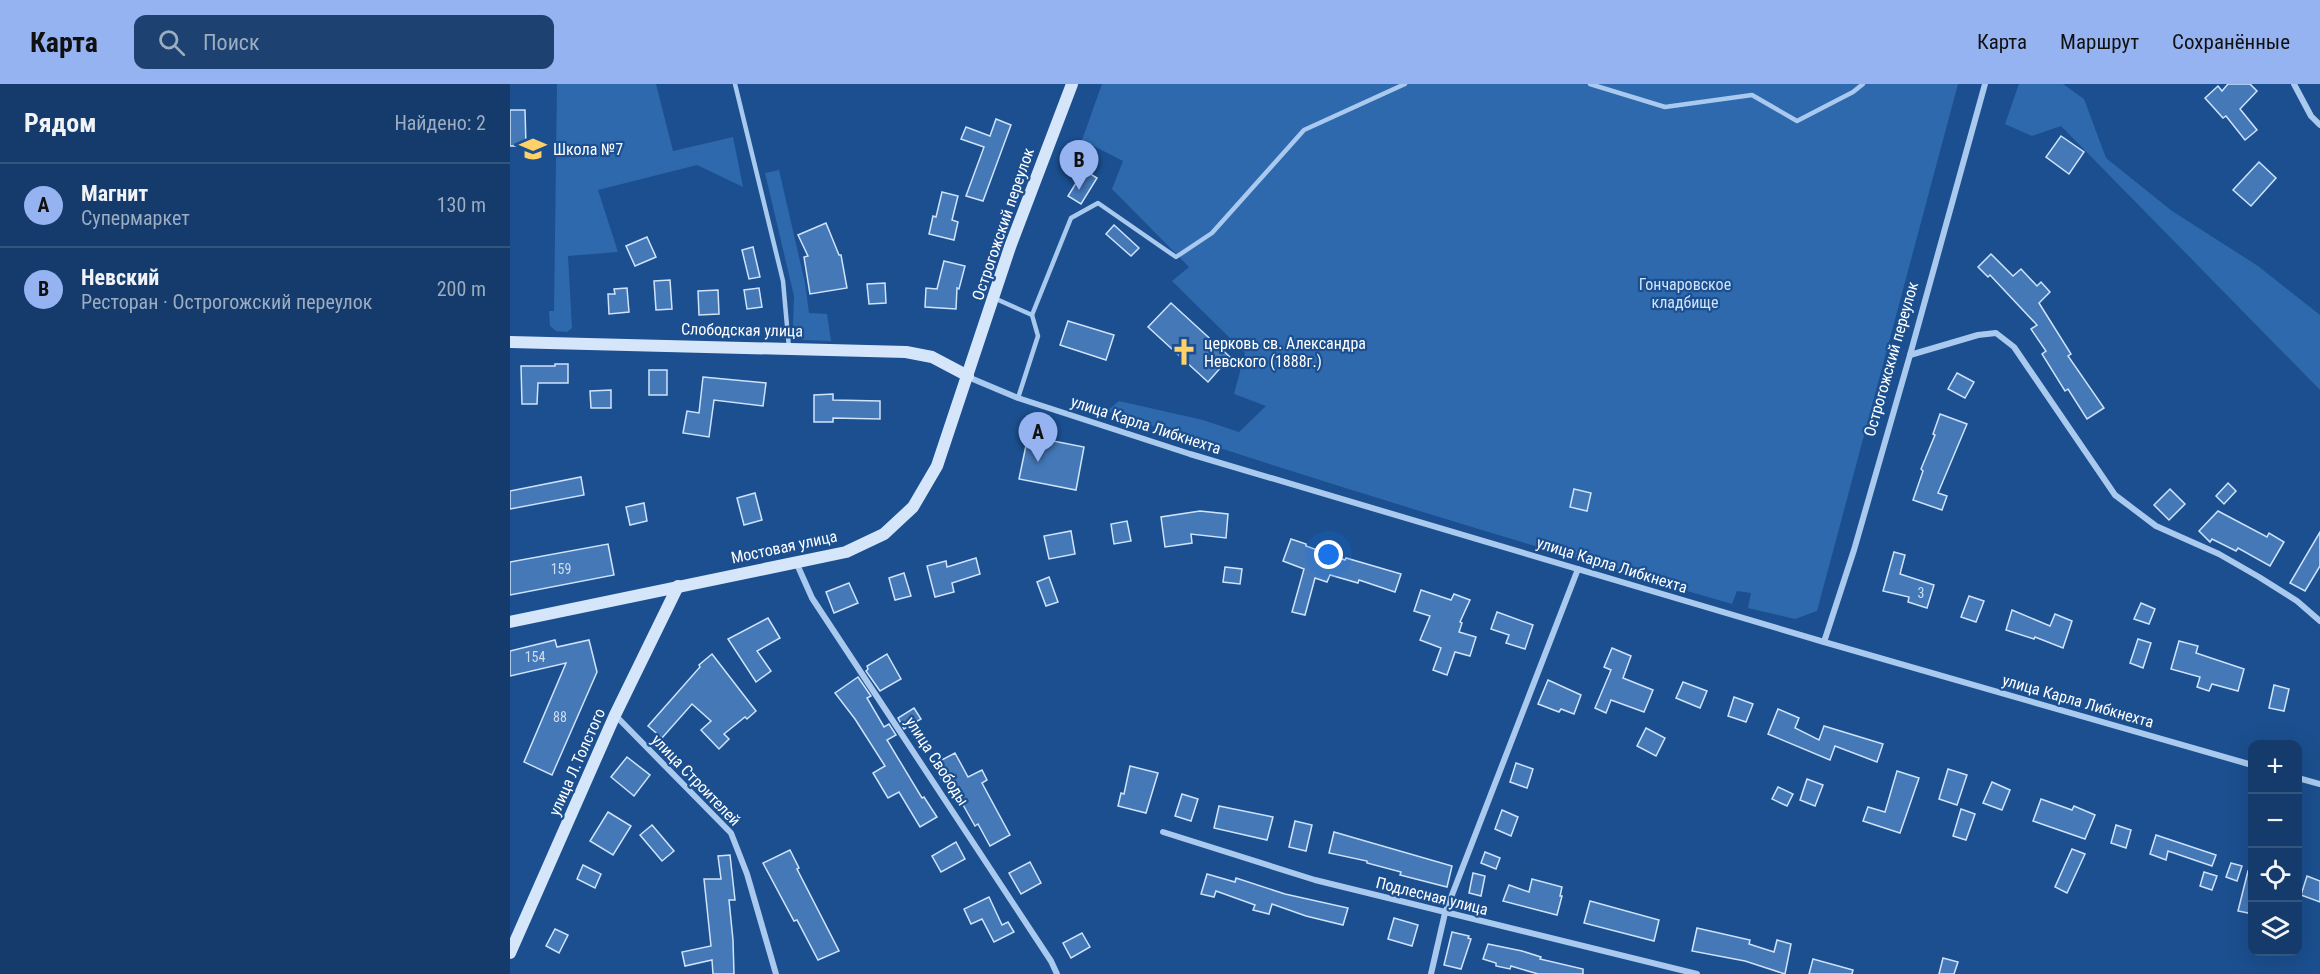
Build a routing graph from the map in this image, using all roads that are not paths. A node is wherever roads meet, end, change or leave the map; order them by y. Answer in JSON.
{"nodes":[{"id":1,"x":735,"y":84,"type":"edge"},
{"id":2,"x":1072,"y":84,"type":"edge"},
{"id":3,"x":1405,"y":84,"type":"edge"},
{"id":4,"x":1590,"y":84,"type":"edge"},
{"id":5,"x":1863,"y":84,"type":"edge"},
{"id":6,"x":1985,"y":84,"type":"edge"},
{"id":7,"x":2294,"y":84,"type":"edge"},
{"id":8,"x":2320,"y":125,"type":"edge"},
{"id":9,"x":994,"y":298,"type":"junction"},
{"id":10,"x":1032,"y":315,"type":"junction"},
{"id":11,"x":510,"y":342,"type":"edge"},
{"id":12,"x":789,"y":348,"type":"junction"},
{"id":13,"x":1910,"y":355,"type":"junction"},
{"id":14,"x":968,"y":376,"type":"junction"},
{"id":15,"x":1018,"y":398,"type":"junction"},
{"id":16,"x":796,"y":562,"type":"junction"},
{"id":17,"x":1578,"y":569,"type":"junction"},
{"id":18,"x":678,"y":586,"type":"junction"},
{"id":19,"x":2320,"y":621,"type":"edge"},
{"id":20,"x":510,"y":622,"type":"edge"},
{"id":21,"x":1824,"y":642,"type":"junction"},
{"id":22,"x":615,"y":715,"type":"junction"},
{"id":23,"x":2248,"y":764,"type":"edge"},
{"id":24,"x":2302,"y":779,"type":"edge"},
{"id":25,"x":2320,"y":784,"type":"edge"},
{"id":26,"x":1163,"y":832,"type":"dead end"},
{"id":27,"x":1445,"y":913,"type":"junction"},
{"id":28,"x":510,"y":953,"type":"edge"},
{"id":29,"x":776,"y":974,"type":"edge"},
{"id":30,"x":1057,"y":974,"type":"edge"},
{"id":31,"x":1431,"y":974,"type":"edge"},
{"id":32,"x":1697,"y":974,"type":"edge"}],
"edges":[{"from":1,"to":12,"type":"lane"},
{"from":2,"to":9,"type":"main road","name":"Острогожский переулок"},
{"from":3,"to":10,"type":"lane"},
{"from":4,"to":5,"type":"lane"},
{"from":6,"to":13,"type":"street","name":"Острогожский переулок"},
{"from":7,"to":8,"type":"street"},
{"from":9,"to":10,"type":"lane"},
{"from":9,"to":14,"type":"main road","name":"Острогожский переулок"},
{"from":10,"to":15,"type":"lane"},
{"from":11,"to":12,"type":"main road","name":"Слободская улица"},
{"from":12,"to":14,"type":"main road","name":"Слободская улица"},
{"from":13,"to":19,"type":"street"},
{"from":13,"to":21,"type":"street","name":"Острогожский переулок"},
{"from":14,"to":15,"type":"street","name":"улица Карла Либкнехта"},
{"from":14,"to":16,"type":"main road","name":"Мостовая улица"},
{"from":15,"to":17,"type":"street","name":"улица Карла Либкнехта"},
{"from":16,"to":18,"type":"main road","name":"Мостовая улица"},
{"from":16,"to":30,"type":"street","name":"улица Свободы"},
{"from":17,"to":21,"type":"street","name":"улица Карла Либкнехта"},
{"from":17,"to":27,"type":"street"},
{"from":18,"to":20,"type":"main road","name":"Мостовая улица"},
{"from":18,"to":22,"type":"main road","name":"улица Л.Толстого"},
{"from":21,"to":23,"type":"street","name":"улица Карла Либкнехта"},
{"from":22,"to":28,"type":"main road","name":"улица Л.Толстого"},
{"from":22,"to":29,"type":"street","name":"улица Строителей"},
{"from":24,"to":25,"type":"street"},
{"from":26,"to":27,"type":"street","name":"Подлесная улица"},
{"from":27,"to":31,"type":"street"},
{"from":27,"to":32,"type":"street","name":"Подлесная улица"}]}
